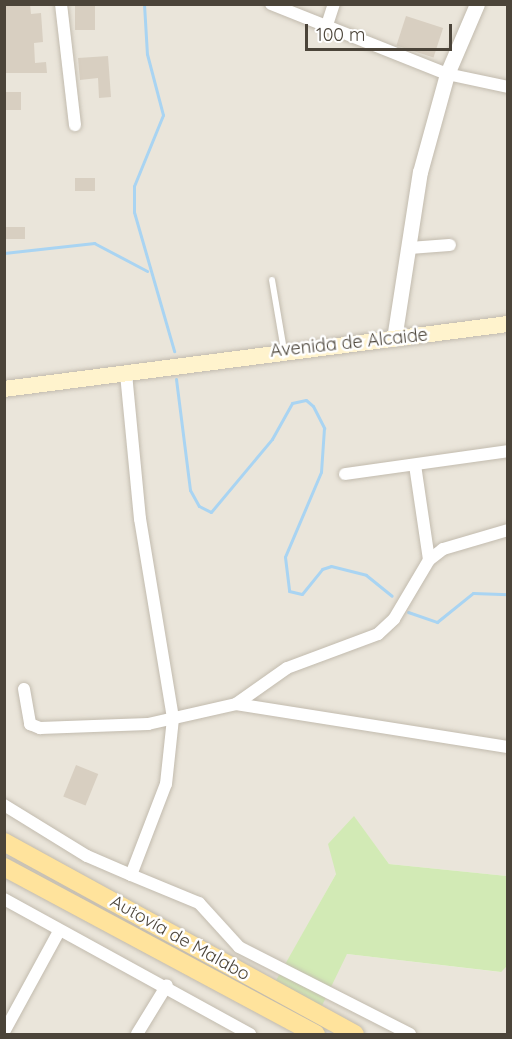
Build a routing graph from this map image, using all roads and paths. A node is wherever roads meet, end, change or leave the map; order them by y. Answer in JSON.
{"nodes":[{"id":1,"x":61,"y":4,"type":"edge"},
{"id":2,"x":270,"y":4,"type":"edge"},
{"id":3,"x":334,"y":4,"type":"edge"},
{"id":4,"x":477,"y":4,"type":"edge"},
{"id":5,"x":327,"y":25,"type":"junction"},
{"id":6,"x":447,"y":74,"type":"junction"},
{"id":7,"x":507,"y":87,"type":"edge"},
{"id":8,"x":75,"y":125,"type":"dead end"},
{"id":9,"x":450,"y":245,"type":"dead end"},
{"id":10,"x":409,"y":248,"type":"junction"},
{"id":11,"x":272,"y":280,"type":"dead end"},
{"id":12,"x":507,"y":324,"type":"edge"},
{"id":13,"x":394,"y":339,"type":"junction"},
{"id":14,"x":284,"y":350,"type":"junction"},
{"id":15,"x":126,"y":374,"type":"junction"},
{"id":16,"x":4,"y":389,"type":"edge"},
{"id":17,"x":507,"y":451,"type":"edge"},
{"id":18,"x":415,"y":465,"type":"junction"},
{"id":19,"x":345,"y":474,"type":"dead end"},
{"id":20,"x":507,"y":530,"type":"edge"},
{"id":21,"x":429,"y":560,"type":"junction"},
{"id":22,"x":24,"y":688,"type":"dead end"},
{"id":23,"x":236,"y":704,"type":"junction"},
{"id":24,"x":173,"y":718,"type":"junction"},
{"id":25,"x":507,"y":747,"type":"edge"},
{"id":26,"x":4,"y":805,"type":"edge"},
{"id":27,"x":4,"y":842,"type":"edge"},
{"id":28,"x":4,"y":867,"type":"edge"},
{"id":29,"x":131,"y":875,"type":"junction"},
{"id":30,"x":4,"y":899,"type":"edge"},
{"id":31,"x":59,"y":931,"type":"junction"},
{"id":32,"x":167,"y":985,"type":"junction"},
{"id":33,"x":4,"y":1032,"type":"edge"},
{"id":34,"x":137,"y":1035,"type":"edge"},
{"id":35,"x":250,"y":1035,"type":"edge"},
{"id":36,"x":316,"y":1035,"type":"edge"},
{"id":37,"x":355,"y":1035,"type":"edge"},
{"id":38,"x":410,"y":1035,"type":"edge"}],
"edges":[{"from":1,"to":8,"type":"street"},
{"from":2,"to":5,"type":"street"},
{"from":3,"to":5,"type":"street"},
{"from":4,"to":6,"type":"street"},
{"from":5,"to":6,"type":"street"},
{"from":6,"to":7,"type":"street"},
{"from":6,"to":10,"type":"street"},
{"from":9,"to":10,"type":"street"},
{"from":10,"to":13,"type":"street"},
{"from":11,"to":14,"type":"lane"},
{"from":12,"to":13,"type":"main road","name":"Avenida de Alcaide"},
{"from":13,"to":14,"type":"main road","name":"Avenida de Alcaide"},
{"from":14,"to":15,"type":"main road","name":"Avenida de Alcaide"},
{"from":15,"to":16,"type":"main road"},
{"from":15,"to":24,"type":"street"},
{"from":17,"to":18,"type":"street"},
{"from":18,"to":19,"type":"street"},
{"from":18,"to":21,"type":"street"},
{"from":20,"to":21,"type":"street"},
{"from":21,"to":23,"type":"street"},
{"from":22,"to":24,"type":"street"},
{"from":23,"to":24,"type":"street"},
{"from":23,"to":25,"type":"street"},
{"from":24,"to":29,"type":"street"},
{"from":26,"to":29,"type":"street"},
{"from":27,"to":37,"type":"main road","name":"Autovía de Malabo"},
{"from":28,"to":36,"type":"main road","name":"Autovía de Malabo"},
{"from":29,"to":38,"type":"street"},
{"from":30,"to":31,"type":"street"},
{"from":31,"to":32,"type":"street"},
{"from":31,"to":33,"type":"street"},
{"from":32,"to":34,"type":"street"},
{"from":32,"to":35,"type":"street"}]}
